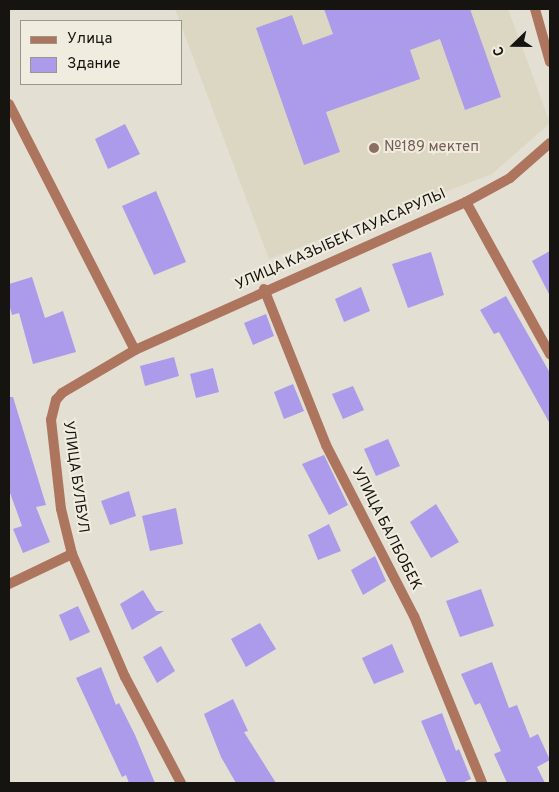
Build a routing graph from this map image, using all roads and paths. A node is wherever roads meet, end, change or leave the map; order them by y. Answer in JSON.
{"nodes":[{"id":1,"x":535,"y":9,"type":"edge"},
{"id":2,"x":550,"y":62,"type":"edge"},
{"id":3,"x":10,"y":111,"type":"edge"},
{"id":4,"x":550,"y":142,"type":"edge"},
{"id":5,"x":466,"y":202,"type":"junction"},
{"id":6,"x":264,"y":290,"type":"junction"},
{"id":7,"x":135,"y":350,"type":"junction"},
{"id":8,"x":550,"y":354,"type":"edge"},
{"id":9,"x":72,"y":554,"type":"junction"},
{"id":10,"x":9,"y":584,"type":"edge"},
{"id":11,"x":181,"y":783,"type":"edge"},
{"id":12,"x":482,"y":783,"type":"edge"}],
"edges":[{"from":1,"to":2,"type":"street"},
{"from":3,"to":7,"type":"street"},
{"from":4,"to":5,"type":"street","name":"УЛИЦА КАЗЫБЕК ТАУАСАРУЛЫ"},
{"from":5,"to":6,"type":"street","name":"УЛИЦА КАЗЫБЕК ТАУАСАРУЛЫ"},
{"from":5,"to":8,"type":"street"},
{"from":6,"to":7,"type":"street","name":"УЛИЦА КАЗЫБЕК ТАУАСАРУЛЫ"},
{"from":6,"to":12,"type":"street","name":"УЛИЦА БАЛБОБЕК"},
{"from":7,"to":9,"type":"street","name":"УЛИЦА БУЛБУЛ"},
{"from":9,"to":10,"type":"street"},
{"from":9,"to":11,"type":"street","name":"УЛИЦА БУЛБУЛ"}]}
